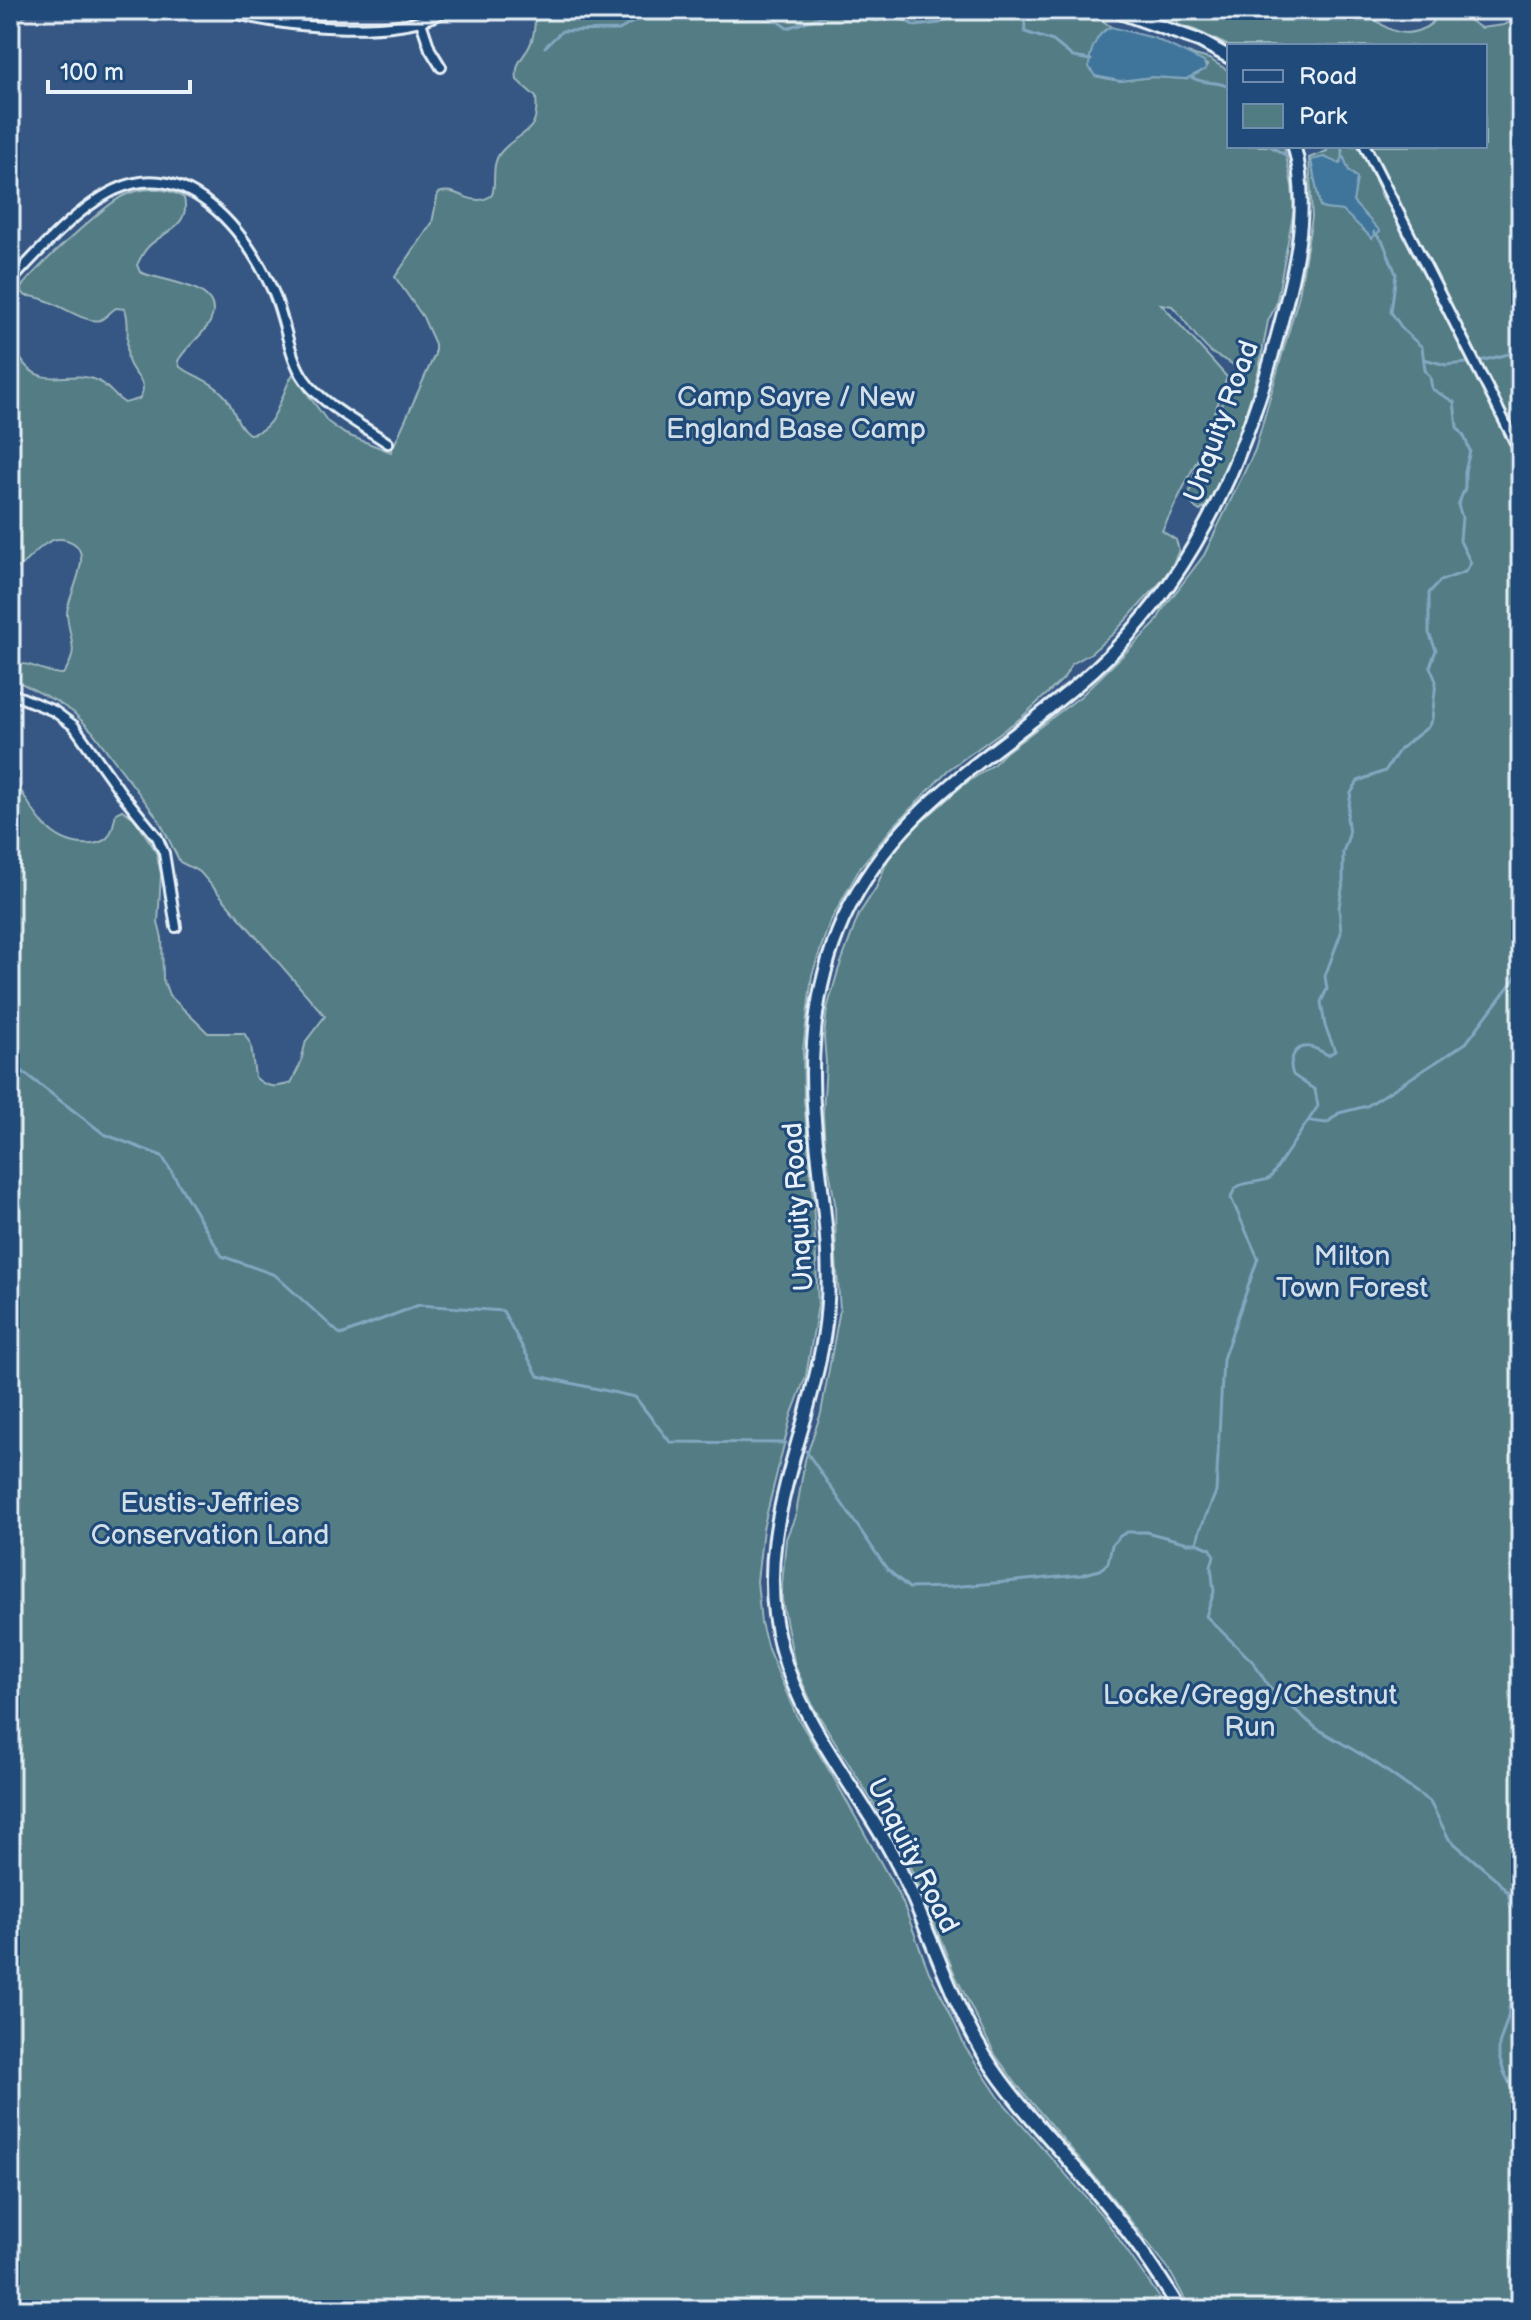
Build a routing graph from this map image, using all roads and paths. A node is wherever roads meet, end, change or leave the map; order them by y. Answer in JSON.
{"nodes":[{"id":1,"x":23,"y":10,"type":"edge"},
{"id":2,"x":226,"y":10,"type":"edge"},
{"id":3,"x":446,"y":10,"type":"edge"},
{"id":4,"x":1113,"y":10,"type":"edge"},
{"id":5,"x":10,"y":11,"type":"edge"},
{"id":6,"x":421,"y":22,"type":"junction"},
{"id":7,"x":1227,"y":56,"type":"edge"},
{"id":8,"x":441,"y":67,"type":"dead end"},
{"id":9,"x":1294,"y":148,"type":"edge"},
{"id":10,"x":1366,"y":148,"type":"edge"},
{"id":11,"x":10,"y":282,"type":"edge"},
{"id":12,"x":388,"y":443,"type":"dead end"},
{"id":13,"x":1521,"y":454,"type":"edge"},
{"id":14,"x":10,"y":693,"type":"edge"},
{"id":15,"x":176,"y":927,"type":"dead end"},
{"id":16,"x":1180,"y":2310,"type":"edge"}],
"edges":[{"from":1,"to":5,"type":"street"},
{"from":2,"to":6,"type":"street"},
{"from":3,"to":6,"type":"street"},
{"from":4,"to":7,"type":"main road"},
{"from":6,"to":8,"type":"street"},
{"from":9,"to":16,"type":"main road","name":"Unquity Road"},
{"from":10,"to":13,"type":"street"},
{"from":11,"to":12,"type":"street"},
{"from":14,"to":15,"type":"street"}]}
